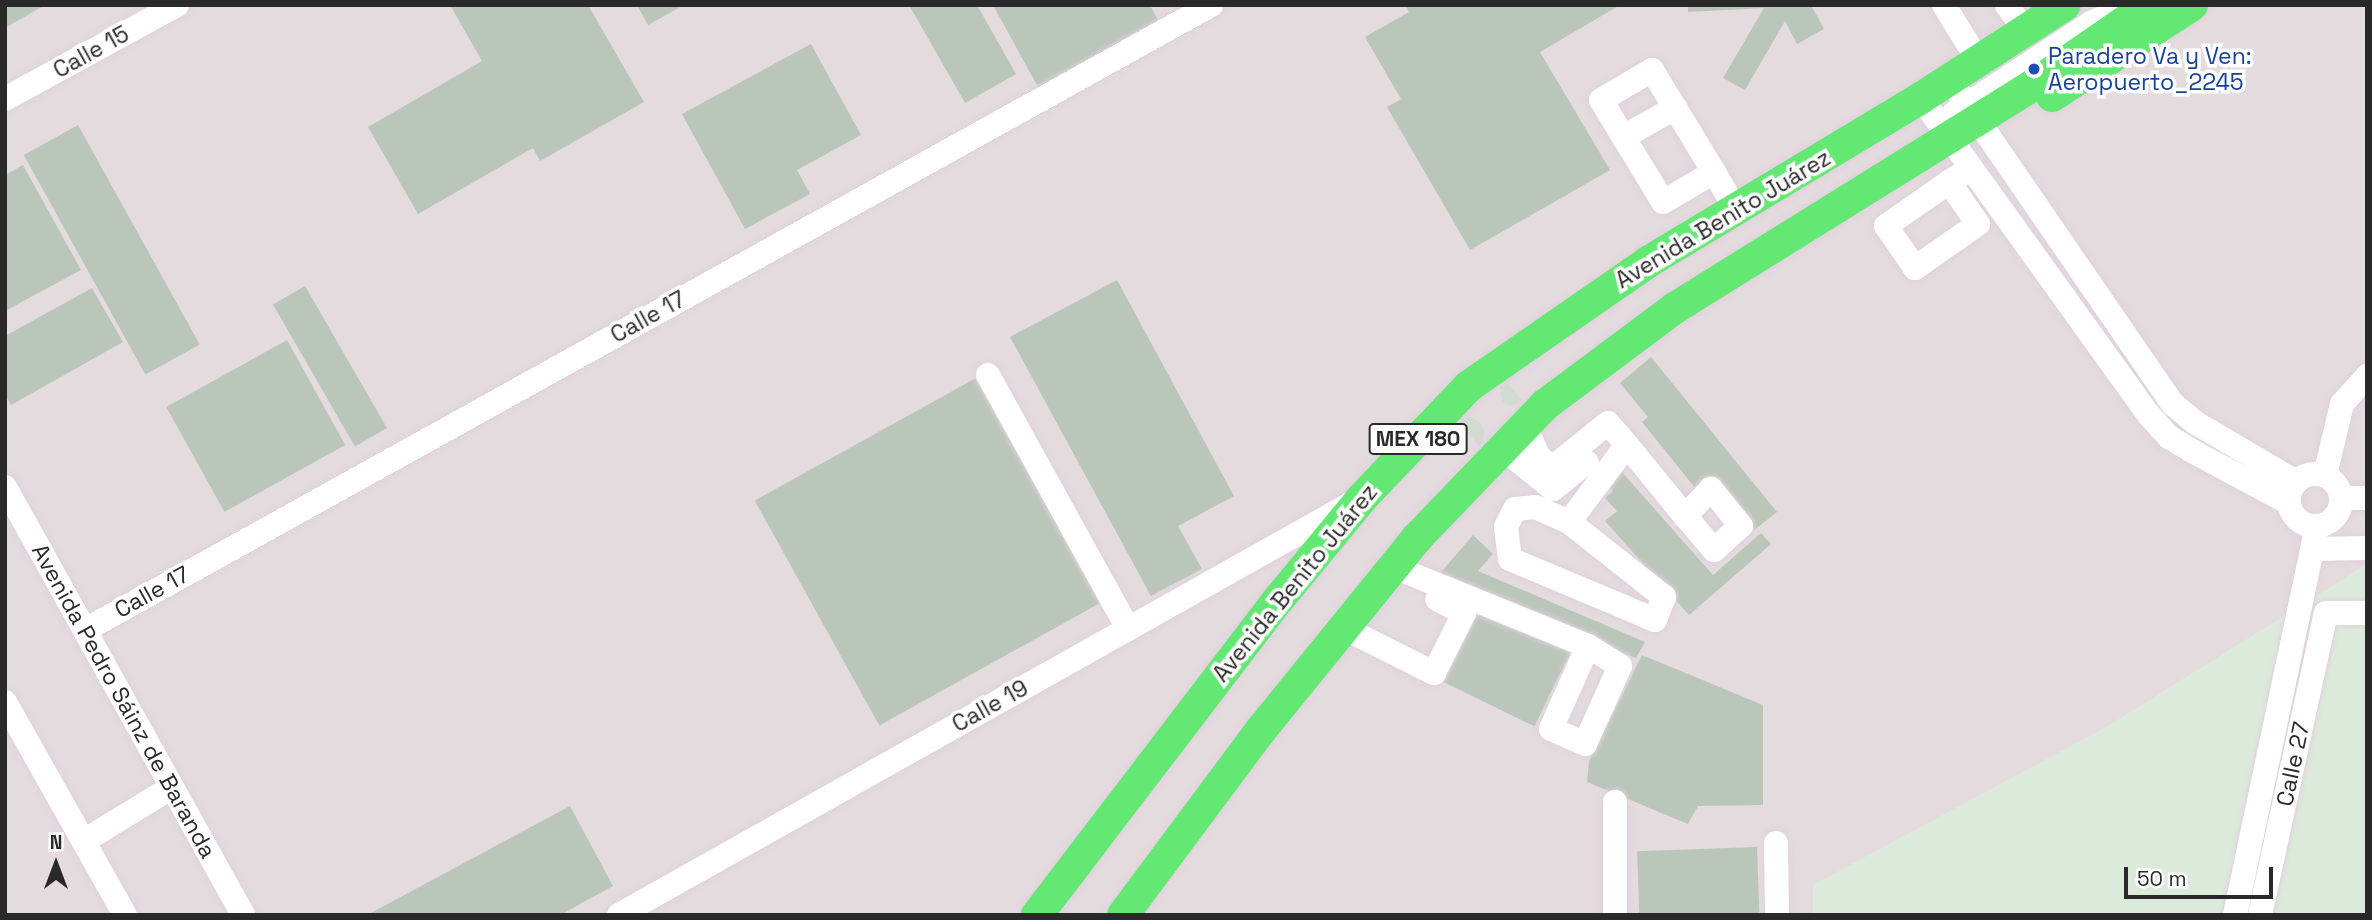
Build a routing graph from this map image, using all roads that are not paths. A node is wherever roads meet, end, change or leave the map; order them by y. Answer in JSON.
{"nodes":[{"id":1,"x":177,"y":5,"type":"edge"},
{"id":2,"x":1211,"y":5,"type":"edge"},
{"id":3,"x":1944,"y":5,"type":"edge"},
{"id":4,"x":2007,"y":5,"type":"edge"},
{"id":5,"x":2064,"y":5,"type":"edge"},
{"id":6,"x":2131,"y":5,"type":"edge"},
{"id":7,"x":2149,"y":5,"type":"edge"},
{"id":8,"x":2192,"y":5,"type":"edge"},
{"id":9,"x":142,"y":14,"type":"edge"},
{"id":10,"x":2025,"y":31,"type":"junction"},
{"id":11,"x":1968,"y":44,"type":"dead end"},
{"id":12,"x":5,"y":99,"type":"edge"},
{"id":13,"x":1965,"y":101,"type":"junction"},
{"id":14,"x":1675,"y":108,"type":"junction"},
{"id":15,"x":1936,"y":120,"type":"junction"},
{"id":16,"x":1623,"y":137,"type":"junction"},
{"id":17,"x":1971,"y":167,"type":"junction"},
{"id":18,"x":1714,"y":172,"type":"junction"},
{"id":19,"x":1949,"y":182,"type":"dead end"},
{"id":20,"x":1736,"y":210,"type":"junction"},
{"id":21,"x":2059,"y":238,"type":"junction"},
{"id":22,"x":2034,"y":256,"type":"junction"},
{"id":23,"x":2116,"y":322,"type":"junction"},
{"id":24,"x":2092,"y":338,"type":"junction"},
{"id":25,"x":988,"y":375,"type":"dead end"},
{"id":26,"x":2367,"y":376,"type":"edge"},
{"id":27,"x":2342,"y":404,"type":"junction"},
{"id":28,"x":2367,"y":404,"type":"edge"},
{"id":29,"x":1524,"y":424,"type":"junction"},
{"id":30,"x":1622,"y":439,"type":"junction"},
{"id":31,"x":1501,"y":447,"type":"junction"},
{"id":32,"x":2325,"y":475,"type":"junction"},
{"id":33,"x":2292,"y":492,"type":"junction"},
{"id":34,"x":8,"y":497,"type":"edge"},
{"id":35,"x":1362,"y":498,"type":"junction"},
{"id":36,"x":2342,"y":498,"type":"junction"},
{"id":37,"x":2367,"y":498,"type":"edge"},
{"id":38,"x":1685,"y":516,"type":"dead end"},
{"id":39,"x":1569,"y":522,"type":"junction"},
{"id":40,"x":2315,"y":538,"type":"junction"},
{"id":41,"x":2367,"y":548,"type":"edge"},
{"id":42,"x":1390,"y":571,"type":"junction"},
{"id":43,"x":2367,"y":613,"type":"edge"},
{"id":44,"x":1344,"y":628,"type":"junction"},
{"id":45,"x":1128,"y":629,"type":"junction"},
{"id":46,"x":85,"y":630,"type":"junction"},
{"id":47,"x":1588,"y":646,"type":"dead end"},
{"id":48,"x":5,"y":702,"type":"edge"},
{"id":49,"x":172,"y":787,"type":"junction"},
{"id":50,"x":1615,"y":802,"type":"dead end"},
{"id":51,"x":83,"y":841,"type":"junction"},
{"id":52,"x":1776,"y":843,"type":"dead end"},
{"id":53,"x":125,"y":915,"type":"edge"},
{"id":54,"x":243,"y":915,"type":"edge"},
{"id":55,"x":619,"y":915,"type":"edge"},
{"id":56,"x":1037,"y":915,"type":"edge"},
{"id":57,"x":1123,"y":915,"type":"edge"},
{"id":58,"x":1615,"y":915,"type":"edge"},
{"id":59,"x":1777,"y":915,"type":"edge"},
{"id":60,"x":2235,"y":915,"type":"edge"},
{"id":61,"x":2260,"y":915,"type":"edge"}],
"edges":[{"from":1,"to":9,"type":"street","name":"Calle 15"},
{"from":2,"to":46,"type":"street","name":"Calle 17"},
{"from":3,"to":11,"type":"street"},
{"from":4,"to":10,"type":"street"},
{"from":5,"to":10,"type":"main road","number":"MEX 180"},
{"from":6,"to":13,"type":"street"},
{"from":7,"to":13,"type":"main road","number":"MEX 180"},
{"from":8,"to":13,"type":"main road"},
{"from":9,"to":12,"type":"street","name":"Calle 15"},
{"from":10,"to":13,"type":"main road","number":"MEX 180"},
{"from":13,"to":15,"type":"main road","number":"MEX 180"},
{"from":13,"to":15,"type":"main road","number":"MEX 180"},
{"from":13,"to":21,"type":"street"},
{"from":14,"to":16,"type":"street"},
{"from":14,"to":16,"type":"street"},
{"from":14,"to":18,"type":"street"},
{"from":15,"to":17,"type":"street"},
{"from":15,"to":20,"type":"main road","name":"Avenida Benito Juárez","number":"MEX 180"},
{"from":15,"to":29,"type":"main road","name":"Avenida Benito Juárez","number":"MEX 180"},
{"from":16,"to":18,"type":"street"},
{"from":17,"to":19,"type":"street"},
{"from":17,"to":22,"type":"street"},
{"from":18,"to":20,"type":"street"},
{"from":20,"to":35,"type":"main road","name":"Avenida Benito Juárez","number":"MEX 180"},
{"from":21,"to":22,"type":"street"},
{"from":21,"to":23,"type":"street"},
{"from":22,"to":24,"type":"street"},
{"from":23,"to":24,"type":"street"},
{"from":23,"to":33,"type":"street"},
{"from":24,"to":33,"type":"street"},
{"from":25,"to":45,"type":"street"},
{"from":26,"to":27,"type":"street"},
{"from":27,"to":28,"type":"street"},
{"from":27,"to":32,"type":"street"},
{"from":29,"to":30,"type":"street"},
{"from":29,"to":31,"type":"main road","name":"Avenida Benito Juárez","number":"MEX 180"},
{"from":30,"to":31,"type":"street"},
{"from":30,"to":38,"type":"street"},
{"from":30,"to":39,"type":"street"},
{"from":31,"to":42,"type":"main road","name":"Avenida Benito Juárez","number":"MEX 180"},
{"from":32,"to":33,"type":"street"},
{"from":32,"to":36,"type":"street"},
{"from":33,"to":40,"type":"street"},
{"from":34,"to":46,"type":"street","name":"Avenida Pedro Sáinz de Baranda"},
{"from":35,"to":45,"type":"street","name":"Calle 19"},
{"from":35,"to":56,"type":"main road","name":"Avenida Benito Juárez","number":"MEX 180"},
{"from":36,"to":37,"type":"street"},
{"from":36,"to":40,"type":"street"},
{"from":39,"to":39,"type":"street"},
{"from":40,"to":41,"type":"street"},
{"from":40,"to":60,"type":"street"},
{"from":42,"to":44,"type":"main road","name":"Avenida Benito Juárez","number":"MEX 180"},
{"from":42,"to":44,"type":"street"},
{"from":42,"to":47,"type":"street"},
{"from":43,"to":61,"type":"street","name":"Calle 27"},
{"from":44,"to":57,"type":"main road","name":"Avenida Benito Juárez","number":"MEX 180"},
{"from":45,"to":55,"type":"street","name":"Calle 19"},
{"from":46,"to":49,"type":"street","name":"Avenida Pedro Sáinz de Baranda"},
{"from":48,"to":51,"type":"street"},
{"from":49,"to":51,"type":"street"},
{"from":49,"to":54,"type":"street","name":"Avenida Pedro Sáinz de Baranda"},
{"from":50,"to":58,"type":"street"},
{"from":51,"to":53,"type":"street"},
{"from":52,"to":59,"type":"street"}]}
